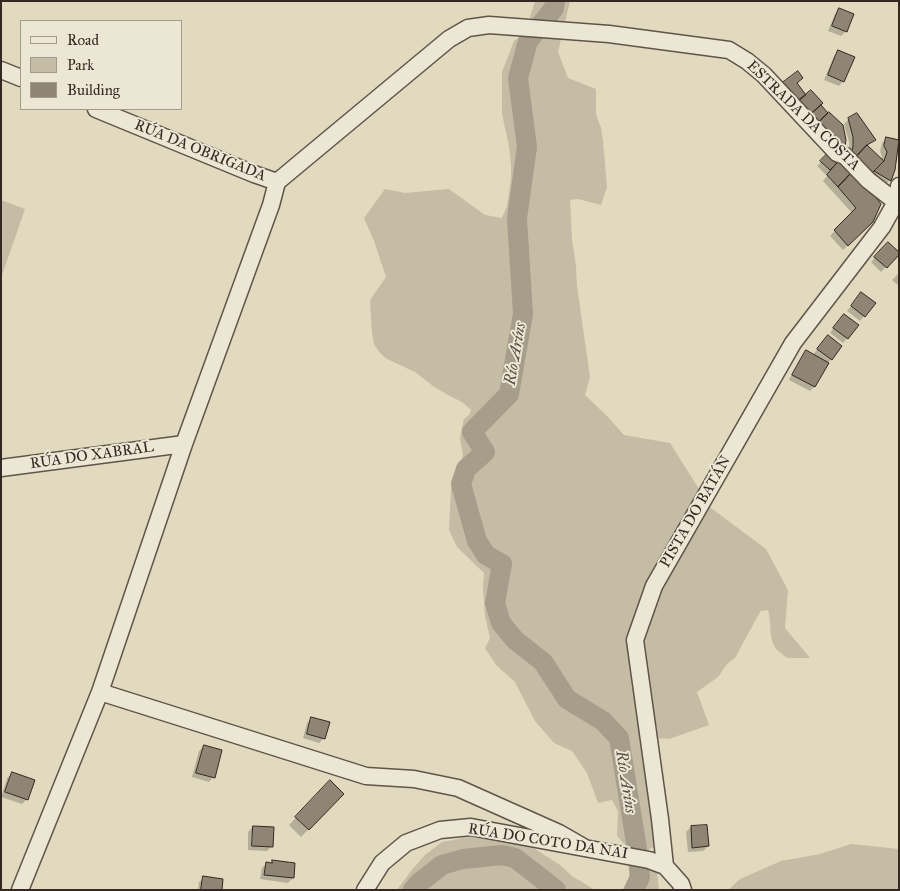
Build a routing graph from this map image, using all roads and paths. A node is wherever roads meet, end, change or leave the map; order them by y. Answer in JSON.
{"nodes":[{"id":1,"x":1,"y":70,"type":"edge"},
{"id":2,"x":20,"y":78,"type":"edge"},
{"id":3,"x":98,"y":110,"type":"edge"},
{"id":4,"x":278,"y":182,"type":"junction"},
{"id":5,"x":898,"y":198,"type":"edge"},
{"id":6,"x":184,"y":444,"type":"junction"},
{"id":7,"x":1,"y":468,"type":"edge"},
{"id":8,"x":100,"y":692,"type":"junction"},
{"id":9,"x":585,"y":848,"type":"junction"},
{"id":10,"x":665,"y":866,"type":"junction"},
{"id":11,"x":20,"y":890,"type":"edge"},
{"id":12,"x":365,"y":890,"type":"edge"},
{"id":13,"x":683,"y":890,"type":"edge"}],
"edges":[{"from":1,"to":2,"type":"street"},
{"from":3,"to":4,"type":"street","name":"RÚA DA OBRIGADA"},
{"from":4,"to":5,"type":"street","name":"ESTRADA DA COSTA"},
{"from":4,"to":6,"type":"street"},
{"from":5,"to":10,"type":"street","name":"PISTA DO BATÁN"},
{"from":6,"to":7,"type":"street","name":"RÚA DO XABRAL"},
{"from":6,"to":8,"type":"street"},
{"from":8,"to":9,"type":"street"},
{"from":8,"to":11,"type":"street"},
{"from":9,"to":10,"type":"street","name":"RÚA DO COTO DA NAI"},
{"from":9,"to":12,"type":"street","name":"RÚA DO COTO DA NAI"},
{"from":10,"to":13,"type":"street"}]}
